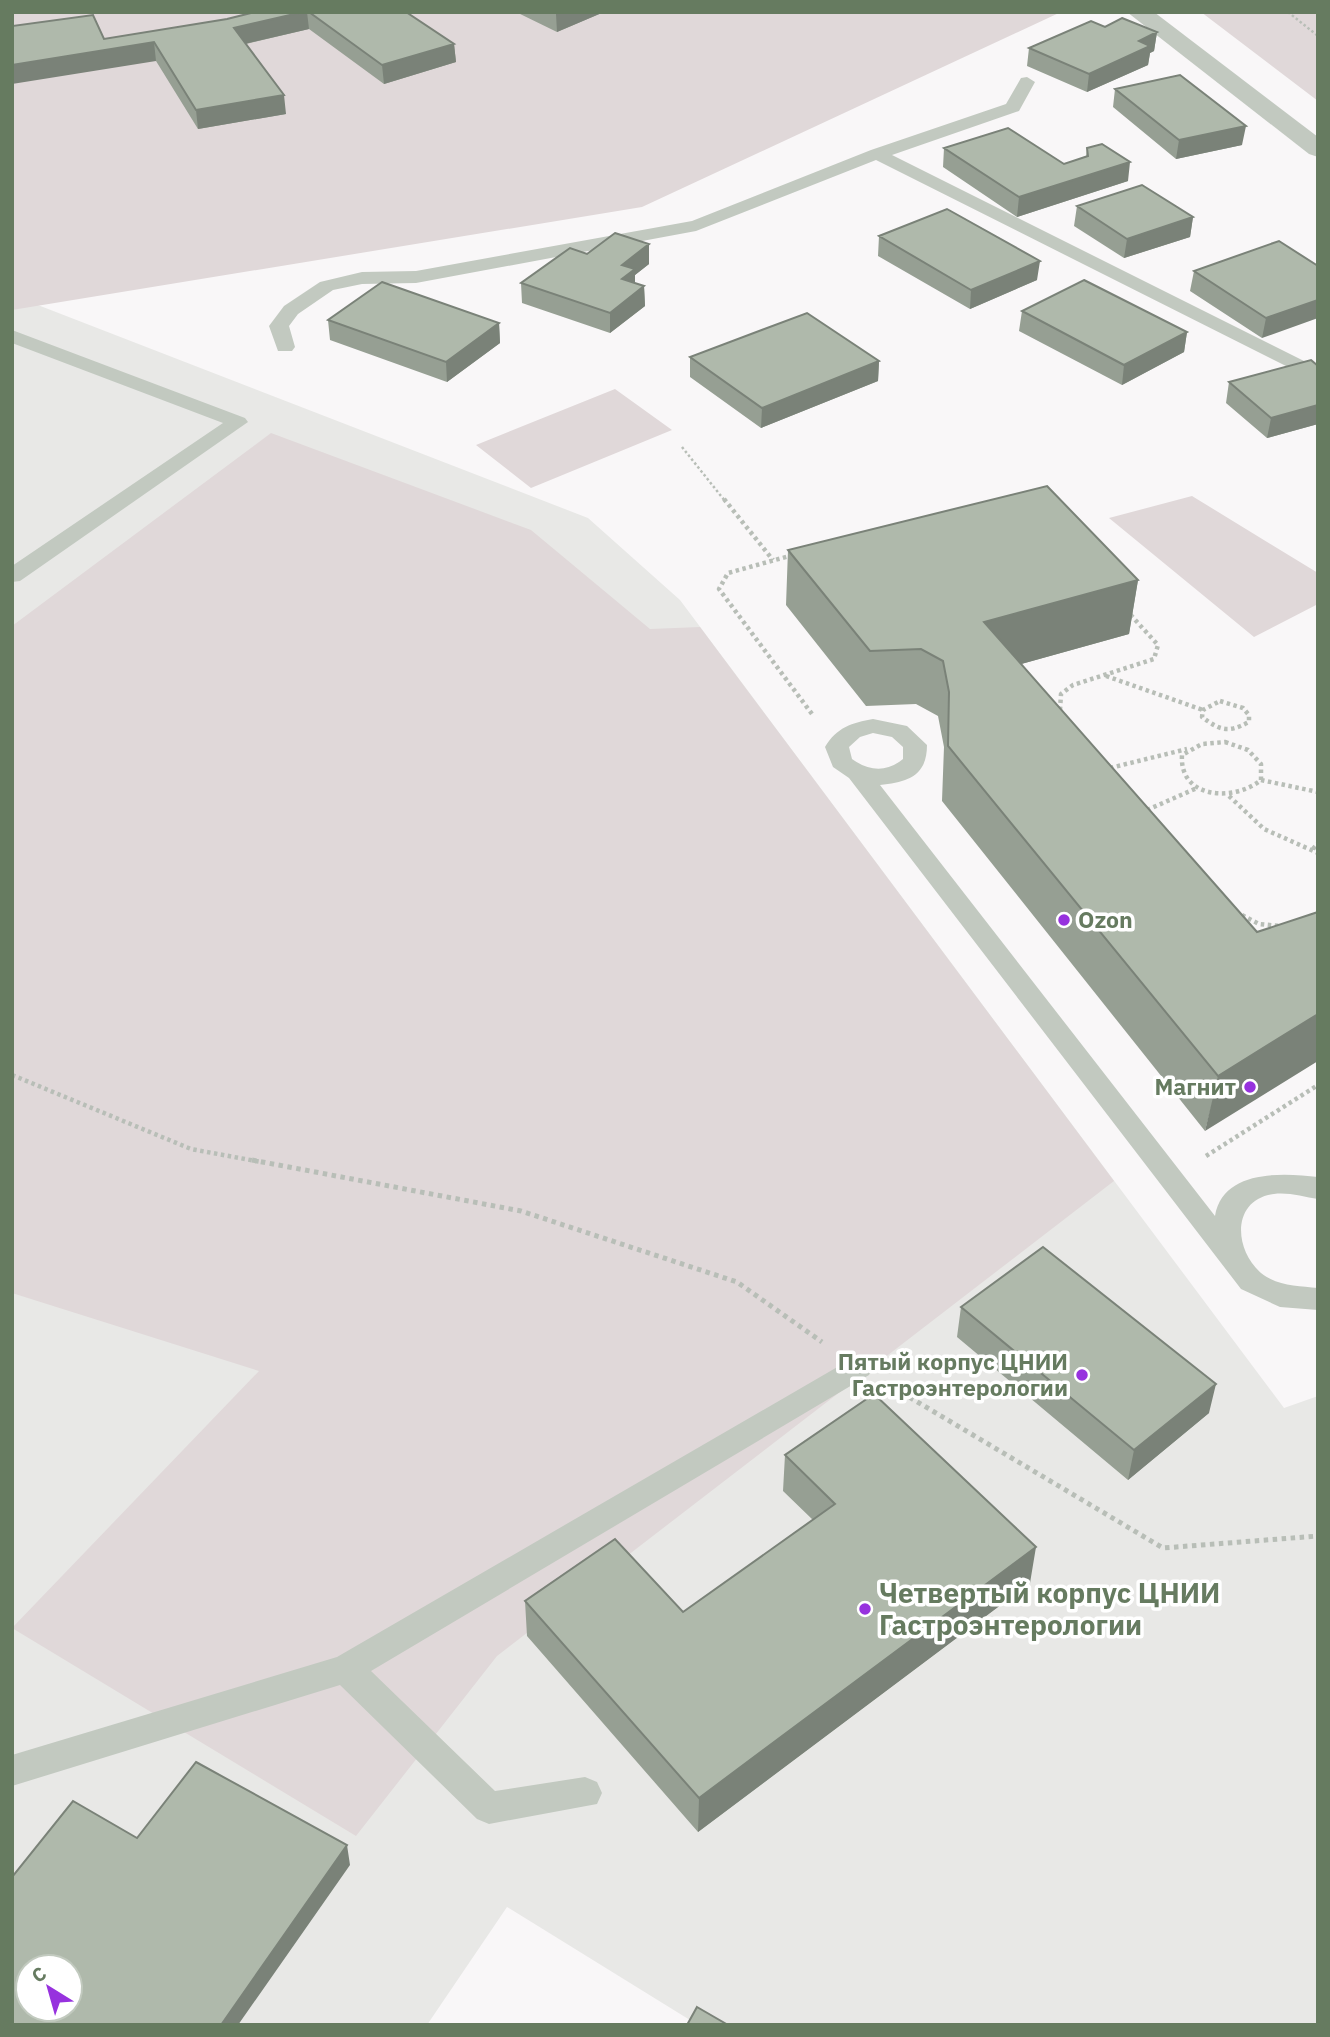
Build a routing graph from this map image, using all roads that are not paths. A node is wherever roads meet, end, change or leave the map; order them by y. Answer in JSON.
{"nodes":[{"id":1,"x":1139,"y":12,"type":"edge"},
{"id":2,"x":1027,"y":82,"type":"dead end"},
{"id":3,"x":1318,"y":149,"type":"edge"},
{"id":4,"x":877,"y":154,"type":"junction"},
{"id":5,"x":12,"y":336,"type":"edge"},
{"id":6,"x":285,"y":347,"type":"dead end"},
{"id":7,"x":1318,"y":376,"type":"edge"},
{"id":8,"x":12,"y":576,"type":"edge"},
{"id":9,"x":858,"y":774,"type":"junction"},
{"id":10,"x":1318,"y":1188,"type":"edge"},
{"id":11,"x":1227,"y":1253,"type":"junction"},
{"id":12,"x":1318,"y":1299,"type":"edge"},
{"id":13,"x":858,"y":1367,"type":"road end"},
{"id":14,"x":346,"y":1669,"type":"junction"},
{"id":15,"x":12,"y":1772,"type":"edge"},
{"id":16,"x":585,"y":1793,"type":"dead end"}],
"edges":[{"from":1,"to":3,"type":"street"},
{"from":2,"to":4,"type":"lane"},
{"from":4,"to":6,"type":"lane"},
{"from":4,"to":7,"type":"lane"},
{"from":5,"to":8,"type":"lane"},
{"from":9,"to":9,"type":"lane"},
{"from":9,"to":11,"type":"lane"},
{"from":10,"to":11,"type":"lane"},
{"from":11,"to":12,"type":"lane"},
{"from":13,"to":14,"type":"lane"},
{"from":14,"to":15,"type":"lane"},
{"from":14,"to":16,"type":"lane"}]}
